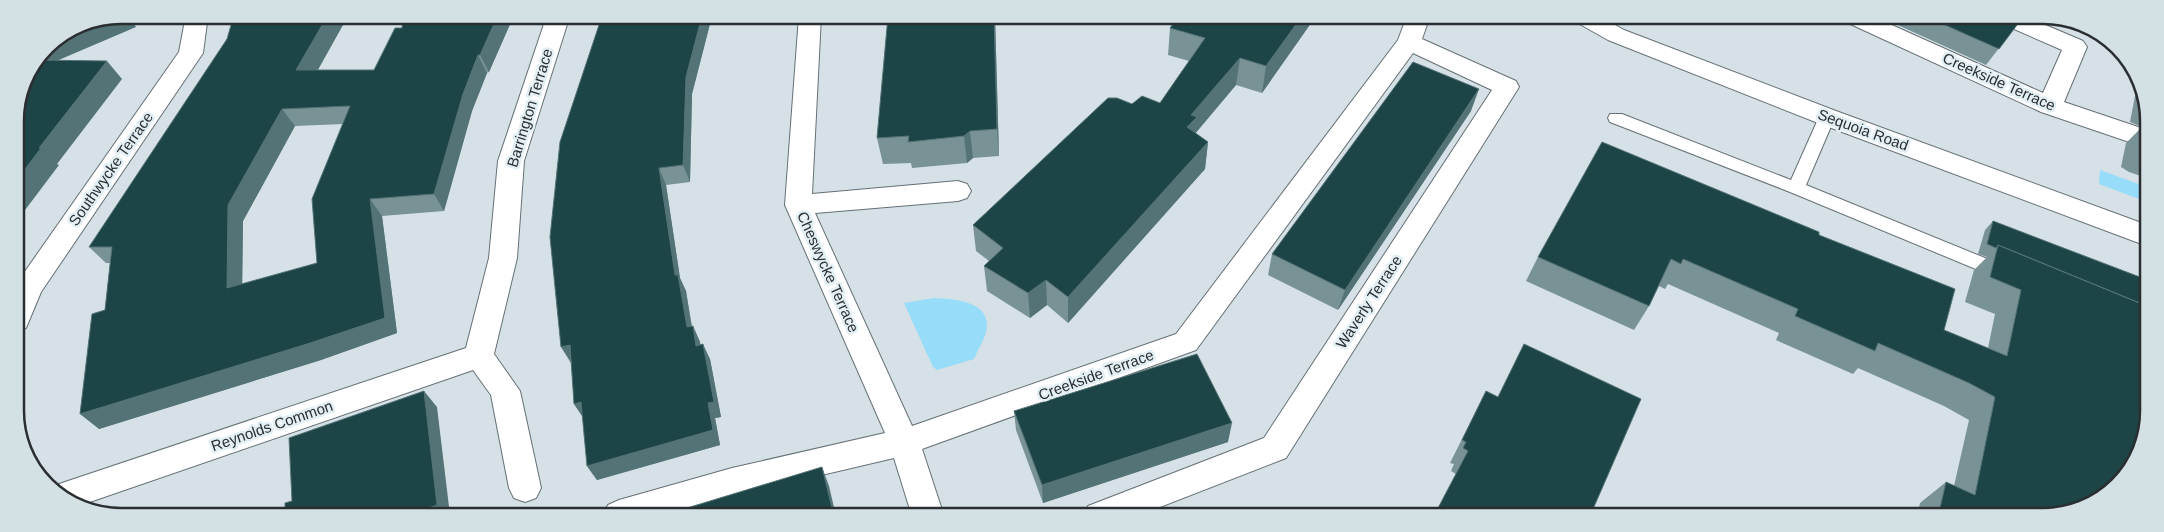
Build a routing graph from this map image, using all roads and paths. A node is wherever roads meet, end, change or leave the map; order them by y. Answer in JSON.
{"nodes":[{"id":1,"x":196,"y":24,"type":"edge"},
{"id":2,"x":556,"y":24,"type":"edge"},
{"id":3,"x":809,"y":24,"type":"edge"},
{"id":4,"x":1596,"y":24,"type":"edge"},
{"id":5,"x":1869,"y":24,"type":"edge"},
{"id":6,"x":2022,"y":24,"type":"edge"},
{"id":7,"x":1414,"y":29,"type":"edge"},
{"id":8,"x":2050,"y":106,"type":"junction"},
{"id":9,"x":1828,"y":117,"type":"junction"},
{"id":10,"x":1616,"y":118,"type":"dead end"},
{"id":11,"x":2140,"y":137,"type":"edge"},
{"id":12,"x":1796,"y":188,"type":"junction"},
{"id":13,"x":958,"y":191,"type":"dead end"},
{"id":14,"x":798,"y":205,"type":"junction"},
{"id":15,"x":2140,"y":233,"type":"edge"},
{"id":16,"x":2018,"y":279,"type":"edge"},
{"id":17,"x":24,"y":300,"type":"edge"},
{"id":18,"x":479,"y":356,"type":"junction"},
{"id":19,"x":904,"y":442,"type":"junction"},
{"id":20,"x":525,"y":488,"type":"dead end"},
{"id":21,"x":71,"y":494,"type":"edge"},
{"id":22,"x":644,"y":508,"type":"edge"},
{"id":23,"x":925,"y":508,"type":"edge"},
{"id":24,"x":1120,"y":508,"type":"edge"}],
"edges":[{"from":1,"to":17,"type":"street","name":"Southwycke Terrace"},
{"from":2,"to":18,"type":"street","name":"Barrington Terrace"},
{"from":3,"to":14,"type":"street","name":"Cheswycke Terrace"},
{"from":4,"to":9,"type":"street","name":"Sequoia Road"},
{"from":5,"to":8,"type":"street","name":"Creekside Terrace"},
{"from":6,"to":8,"type":"street"},
{"from":7,"to":19,"type":"street","name":"Creekside Terrace"},
{"from":7,"to":24,"type":"street","name":"Waverly Terrace"},
{"from":8,"to":11,"type":"street","name":"Creekside Terrace"},
{"from":9,"to":12,"type":"lane"},
{"from":9,"to":15,"type":"street","name":"Sequoia Road"},
{"from":10,"to":12,"type":"lane"},
{"from":12,"to":16,"type":"lane"},
{"from":13,"to":14,"type":"street"},
{"from":14,"to":19,"type":"street","name":"Cheswycke Terrace"},
{"from":18,"to":20,"type":"street"},
{"from":18,"to":21,"type":"street","name":"Reynolds Common"},
{"from":19,"to":22,"type":"street","name":"Creekside Terrace"},
{"from":19,"to":23,"type":"street","name":"Cheswycke Terrace"}]}
